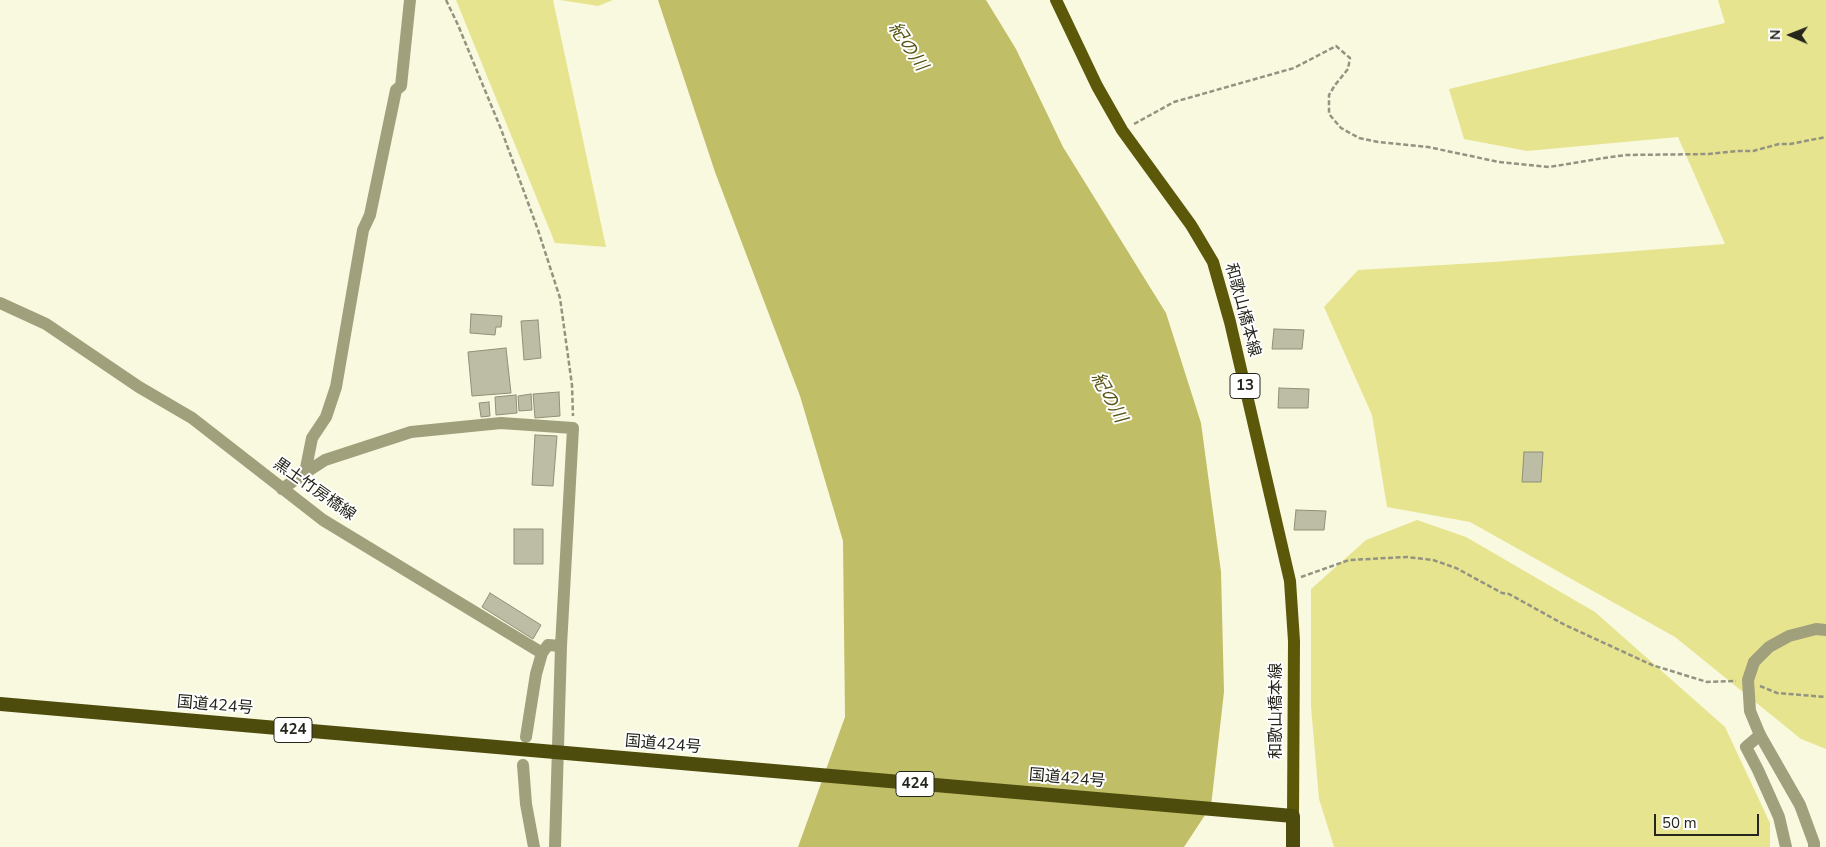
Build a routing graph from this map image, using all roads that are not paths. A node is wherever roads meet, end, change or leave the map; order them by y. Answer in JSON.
{"nodes":[{"id":1,"x":410,"y":0,"type":"edge"},
{"id":2,"x":1056,"y":0,"type":"edge"},
{"id":3,"x":0,"y":303,"type":"edge"},
{"id":4,"x":305,"y":473,"type":"junction"},
{"id":5,"x":282,"y":490,"type":"junction"},
{"id":6,"x":1826,"y":630,"type":"edge"},
{"id":7,"x":561,"y":646,"type":"junction"},
{"id":8,"x":542,"y":653,"type":"junction"},
{"id":9,"x":0,"y":704,"type":"edge"},
{"id":10,"x":1760,"y":735,"type":"junction"},
{"id":11,"x":526,"y":737,"type":"dead end"},
{"id":12,"x":559,"y":753,"type":"junction"},
{"id":13,"x":523,"y":764,"type":"dead end"},
{"id":14,"x":1293,"y":816,"type":"junction"},
{"id":15,"x":534,"y":847,"type":"edge"},
{"id":16,"x":555,"y":847,"type":"edge"},
{"id":17,"x":1293,"y":847,"type":"edge"},
{"id":18,"x":1786,"y":847,"type":"edge"},
{"id":19,"x":1814,"y":847,"type":"edge"}],
"edges":[{"from":1,"to":4,"type":"street"},
{"from":2,"to":14,"type":"main road","name":"和歌山橋本線","number":"13"},
{"from":3,"to":5,"type":"street","name":"黒土竹房橋線"},
{"from":4,"to":5,"type":"street"},
{"from":4,"to":7,"type":"street"},
{"from":5,"to":8,"type":"street","name":"黒土竹房橋線"},
{"from":6,"to":10,"type":"street"},
{"from":7,"to":8,"type":"street"},
{"from":7,"to":12,"type":"street"},
{"from":8,"to":11,"type":"street"},
{"from":9,"to":12,"type":"highway","name":"国道424号","number":"424"},
{"from":10,"to":18,"type":"street"},
{"from":10,"to":19,"type":"street"},
{"from":12,"to":14,"type":"highway","name":"国道424号","number":"424"},
{"from":12,"to":16,"type":"street"},
{"from":13,"to":15,"type":"street"},
{"from":14,"to":17,"type":"highway"}]}
